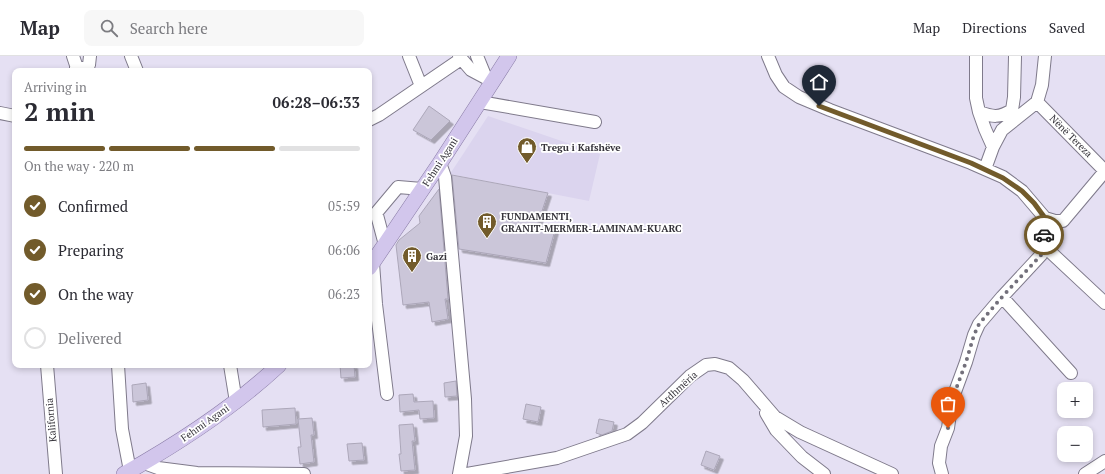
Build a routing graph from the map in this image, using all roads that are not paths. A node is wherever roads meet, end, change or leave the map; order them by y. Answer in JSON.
{"nodes":[{"id":1,"x":73,"y":56,"type":"edge"},
{"id":2,"x":90,"y":56,"type":"edge"},
{"id":3,"x":132,"y":56,"type":"edge"},
{"id":4,"x":409,"y":56,"type":"edge"},
{"id":5,"x":477,"y":56,"type":"edge"},
{"id":6,"x":509,"y":56,"type":"edge"},
{"id":7,"x":768,"y":56,"type":"edge"},
{"id":8,"x":976,"y":56,"type":"edge"},
{"id":9,"x":1045,"y":56,"type":"edge"},
{"id":10,"x":460,"y":57,"type":"edge"},
{"id":11,"x":1015,"y":58,"type":"dead end"},
{"id":12,"x":76,"y":68,"type":"edge"},
{"id":13,"x":83,"y":68,"type":"edge"},
{"id":14,"x":136,"y":68,"type":"edge"},
{"id":15,"x":489,"y":80,"type":"junction"},
{"id":16,"x":421,"y":86,"type":"junction"},
{"id":17,"x":480,"y":102,"type":"junction"},
{"id":18,"x":1037,"y":102,"type":"junction"},
{"id":19,"x":1012,"y":110,"type":"junction"},
{"id":20,"x":979,"y":112,"type":"junction"},
{"id":21,"x":0,"y":113,"type":"edge"},
{"id":22,"x":12,"y":115,"type":"edge"},
{"id":23,"x":372,"y":118,"type":"edge"},
{"id":24,"x":595,"y":122,"type":"dead end"},
{"id":25,"x":1002,"y":130,"type":"junction"},
{"id":26,"x":993,"y":147,"type":"junction"},
{"id":27,"x":440,"y":164,"type":"junction"},
{"id":28,"x":985,"y":169,"type":"junction"},
{"id":29,"x":1105,"y":171,"type":"edge"},
{"id":30,"x":1100,"y":184,"type":"edge"},
{"id":31,"x":422,"y":189,"type":"junction"},
{"id":32,"x":1045,"y":218,"type":"junction"},
{"id":33,"x":385,"y":245,"type":"junction"},
{"id":34,"x":1044,"y":246,"type":"junction"},
{"id":35,"x":372,"y":264,"type":"edge"},
{"id":36,"x":372,"y":273,"type":"edge"},
{"id":37,"x":1002,"y":297,"type":"junction"},
{"id":38,"x":1105,"y":303,"type":"edge"},
{"id":39,"x":47,"y":368,"type":"edge"},
{"id":40,"x":118,"y":368,"type":"edge"},
{"id":41,"x":230,"y":368,"type":"edge"},
{"id":42,"x":276,"y":368,"type":"edge"},
{"id":43,"x":1071,"y":373,"type":"dead end"},
{"id":44,"x":386,"y":394,"type":"dead end"},
{"id":45,"x":758,"y":398,"type":"junction"},
{"id":46,"x":236,"y":402,"type":"junction"},
{"id":47,"x":1105,"y":461,"type":"edge"},
{"id":48,"x":144,"y":463,"type":"junction"},
{"id":49,"x":128,"y":472,"type":"edge"},
{"id":50,"x":483,"y":472,"type":"edge"},
{"id":51,"x":56,"y":474,"type":"edge"},
{"id":52,"x":304,"y":474,"type":"edge"},
{"id":53,"x":459,"y":474,"type":"edge"},
{"id":54,"x":467,"y":474,"type":"edge"},
{"id":55,"x":824,"y":474,"type":"edge"},
{"id":56,"x":892,"y":474,"type":"edge"},
{"id":57,"x":942,"y":474,"type":"edge"},
{"id":58,"x":1085,"y":474,"type":"edge"}],
"edges":[{"from":1,"to":12,"type":"street"},
{"from":2,"to":13,"type":"street"},
{"from":3,"to":14,"type":"street"},
{"from":4,"to":16,"type":"street"},
{"from":5,"to":15,"type":"street"},
{"from":6,"to":15,"type":"main road","name":"Fehmi Agani"},
{"from":7,"to":28,"type":"street"},
{"from":8,"to":20,"type":"street"},
{"from":9,"to":18,"type":"street"},
{"from":10,"to":15,"type":"street"},
{"from":10,"to":16,"type":"street"},
{"from":11,"to":19,"type":"street"},
{"from":15,"to":17,"type":"main road","name":"Fehmi Agani"},
{"from":16,"to":23,"type":"street"},
{"from":17,"to":24,"type":"street"},
{"from":17,"to":27,"type":"main road","name":"Fehmi Agani"},
{"from":18,"to":25,"type":"street"},
{"from":18,"to":29,"type":"street","name":"Nënë Tereza"},
{"from":19,"to":20,"type":"street"},
{"from":19,"to":25,"type":"street"},
{"from":20,"to":26,"type":"street"},
{"from":21,"to":22,"type":"street"},
{"from":25,"to":26,"type":"street"},
{"from":26,"to":28,"type":"street"},
{"from":27,"to":31,"type":"main road","name":"Fehmi Agani"},
{"from":27,"to":53,"type":"street"},
{"from":28,"to":32,"type":"street"},
{"from":29,"to":30,"type":"street","name":"Nënë Tereza"},
{"from":30,"to":32,"type":"street","name":"Nënë Tereza"},
{"from":31,"to":33,"type":"main road","name":"Fehmi Agani"},
{"from":31,"to":33,"type":"street"},
{"from":32,"to":34,"type":"street"},
{"from":33,"to":35,"type":"main road","name":"Fehmi Agani"},
{"from":34,"to":37,"type":"street"},
{"from":34,"to":38,"type":"street"},
{"from":36,"to":44,"type":"street"},
{"from":37,"to":43,"type":"street"},
{"from":37,"to":57,"type":"street"},
{"from":39,"to":51,"type":"street","name":"Kalifornia"},
{"from":40,"to":49,"type":"street"},
{"from":41,"to":46,"type":"street"},
{"from":42,"to":46,"type":"main road","name":"Fehmi Agani"},
{"from":45,"to":50,"type":"street","name":"Ardhmëria"},
{"from":45,"to":55,"type":"street"},
{"from":45,"to":56,"type":"street","name":"Ardhmëria"},
{"from":46,"to":48,"type":"main road","name":"Fehmi Agani"},
{"from":47,"to":58,"type":"street"},
{"from":48,"to":49,"type":"main road","name":"Fehmi Agani"},
{"from":48,"to":52,"type":"street"},
{"from":50,"to":54,"type":"street","name":"Ardhmëria"}]}
